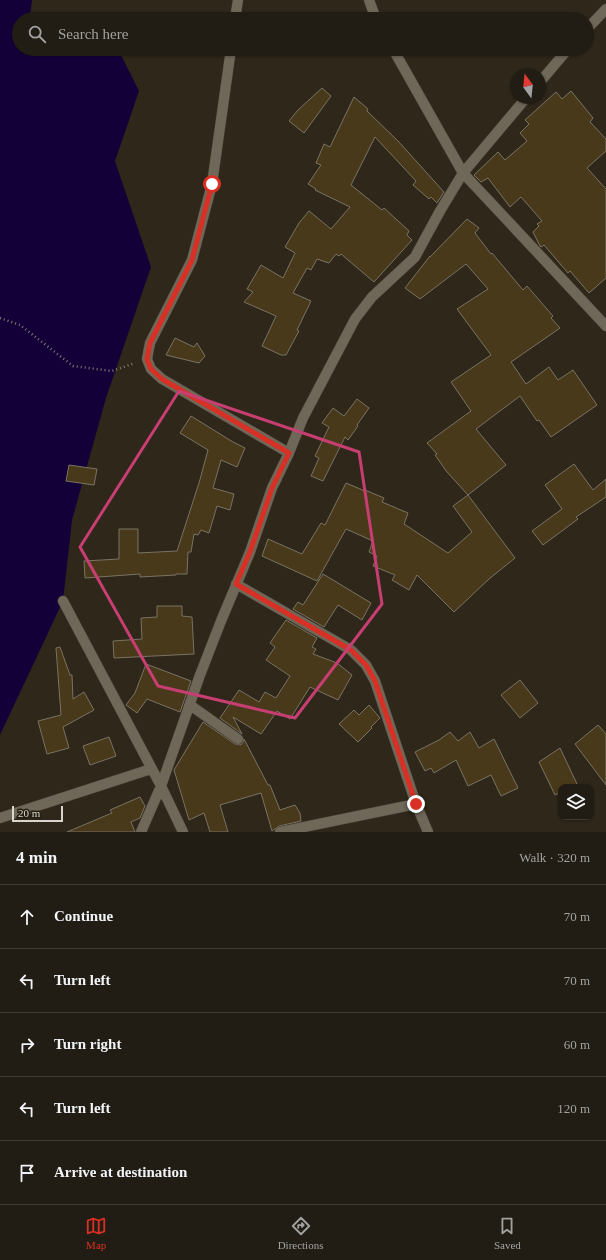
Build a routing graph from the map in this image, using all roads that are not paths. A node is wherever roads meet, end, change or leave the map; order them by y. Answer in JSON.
{"nodes":[{"id":1,"x":238,"y":0,"type":"edge"},
{"id":2,"x":369,"y":0,"type":"edge"},
{"id":3,"x":606,"y":9,"type":"edge"},
{"id":4,"x":236,"y":12,"type":"edge"},
{"id":5,"x":373,"y":12,"type":"edge"},
{"id":6,"x":594,"y":22,"type":"edge"},
{"id":7,"x":230,"y":56,"type":"edge"},
{"id":8,"x":397,"y":56,"type":"edge"},
{"id":9,"x":562,"y":56,"type":"edge"},
{"id":10,"x":546,"y":75,"type":"edge"},
{"id":11,"x":521,"y":104,"type":"edge"},
{"id":12,"x":463,"y":173,"type":"junction"},
{"id":13,"x":606,"y":326,"type":"edge"},
{"id":14,"x":289,"y":453,"type":"junction"},
{"id":15,"x":236,"y":584,"type":"junction"},
{"id":16,"x":63,"y":601,"type":"dead end"},
{"id":17,"x":190,"y":705,"type":"junction"},
{"id":18,"x":238,"y":740,"type":"dead end"},
{"id":19,"x":152,"y":769,"type":"junction"},
{"id":20,"x":161,"y":786,"type":"junction"},
{"id":21,"x":416,"y":804,"type":"junction"},
{"id":22,"x":0,"y":818,"type":"edge"},
{"id":23,"x":141,"y":832,"type":"edge"},
{"id":24,"x":183,"y":832,"type":"edge"},
{"id":25,"x":280,"y":832,"type":"edge"},
{"id":26,"x":428,"y":832,"type":"edge"}],
"edges":[{"from":1,"to":4,"type":"street"},
{"from":2,"to":5,"type":"street"},
{"from":3,"to":6,"type":"street"},
{"from":7,"to":14,"type":"street"},
{"from":8,"to":12,"type":"street"},
{"from":9,"to":10,"type":"street"},
{"from":11,"to":12,"type":"street"},
{"from":12,"to":13,"type":"street"},
{"from":12,"to":14,"type":"street"},
{"from":14,"to":15,"type":"street"},
{"from":15,"to":17,"type":"street"},
{"from":15,"to":21,"type":"street"},
{"from":16,"to":19,"type":"street"},
{"from":17,"to":18,"type":"street"},
{"from":17,"to":20,"type":"street"},
{"from":19,"to":20,"type":"street"},
{"from":19,"to":22,"type":"street"},
{"from":20,"to":23,"type":"street"},
{"from":20,"to":24,"type":"street"},
{"from":21,"to":25,"type":"street"},
{"from":21,"to":26,"type":"street"}]}
